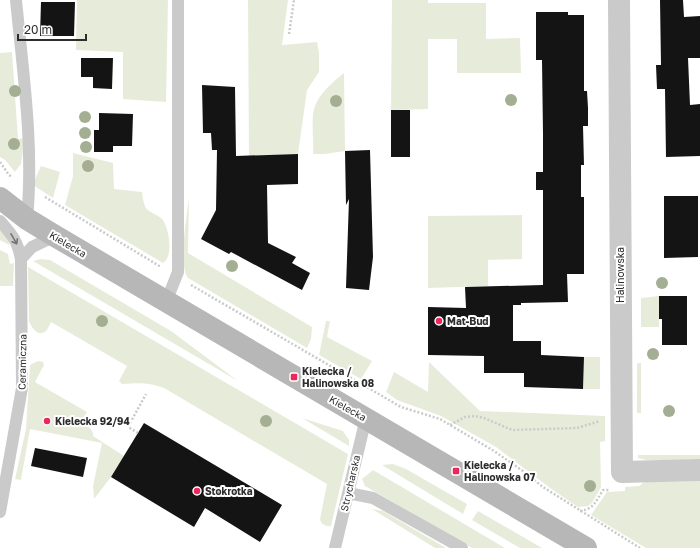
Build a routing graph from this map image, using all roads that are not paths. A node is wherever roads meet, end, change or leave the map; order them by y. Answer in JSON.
{"nodes":[{"id":1,"x":16,"y":0,"type":"edge"},
{"id":2,"x":178,"y":0,"type":"edge"},
{"id":3,"x":619,"y":0,"type":"edge"},
{"id":4,"x":0,"y":198,"type":"edge"},
{"id":5,"x":0,"y":206,"type":"edge"},
{"id":6,"x":27,"y":219,"type":"junction"},
{"id":7,"x":0,"y":221,"type":"edge"},
{"id":8,"x":55,"y":236,"type":"junction"},
{"id":9,"x":22,"y":259,"type":"junction"},
{"id":10,"x":166,"y":302,"type":"junction"},
{"id":11,"x":366,"y":418,"type":"junction"},
{"id":12,"x":700,"y":470,"type":"edge"},
{"id":13,"x":348,"y":492,"type":"junction"},
{"id":14,"x":0,"y":512,"type":"edge"},
{"id":15,"x":335,"y":548,"type":"edge"},
{"id":16,"x":462,"y":548,"type":"edge"},
{"id":17,"x":586,"y":548,"type":"edge"}],
"edges":[{"from":1,"to":6,"type":"lane"},
{"from":2,"to":10,"type":"lane"},
{"from":3,"to":12,"type":"street","name":"Halinowska"},
{"from":4,"to":6,"type":"main road","name":"Kielecka"},
{"from":5,"to":6,"type":"main road","name":"Kielecka"},
{"from":6,"to":8,"type":"main road","name":"Kielecka"},
{"from":7,"to":9,"type":"lane","name":"Ceramiczna","one_way":true},
{"from":8,"to":9,"type":"lane"},
{"from":8,"to":10,"type":"main road","name":"Kielecka"},
{"from":9,"to":14,"type":"lane","name":"Ceramiczna"},
{"from":10,"to":11,"type":"main road","name":"Kielecka"},
{"from":11,"to":13,"type":"lane","name":"Strycharska"},
{"from":11,"to":17,"type":"main road","name":"Kielecka"},
{"from":13,"to":15,"type":"lane","name":"Strycharska"},
{"from":13,"to":16,"type":"lane"}]}
